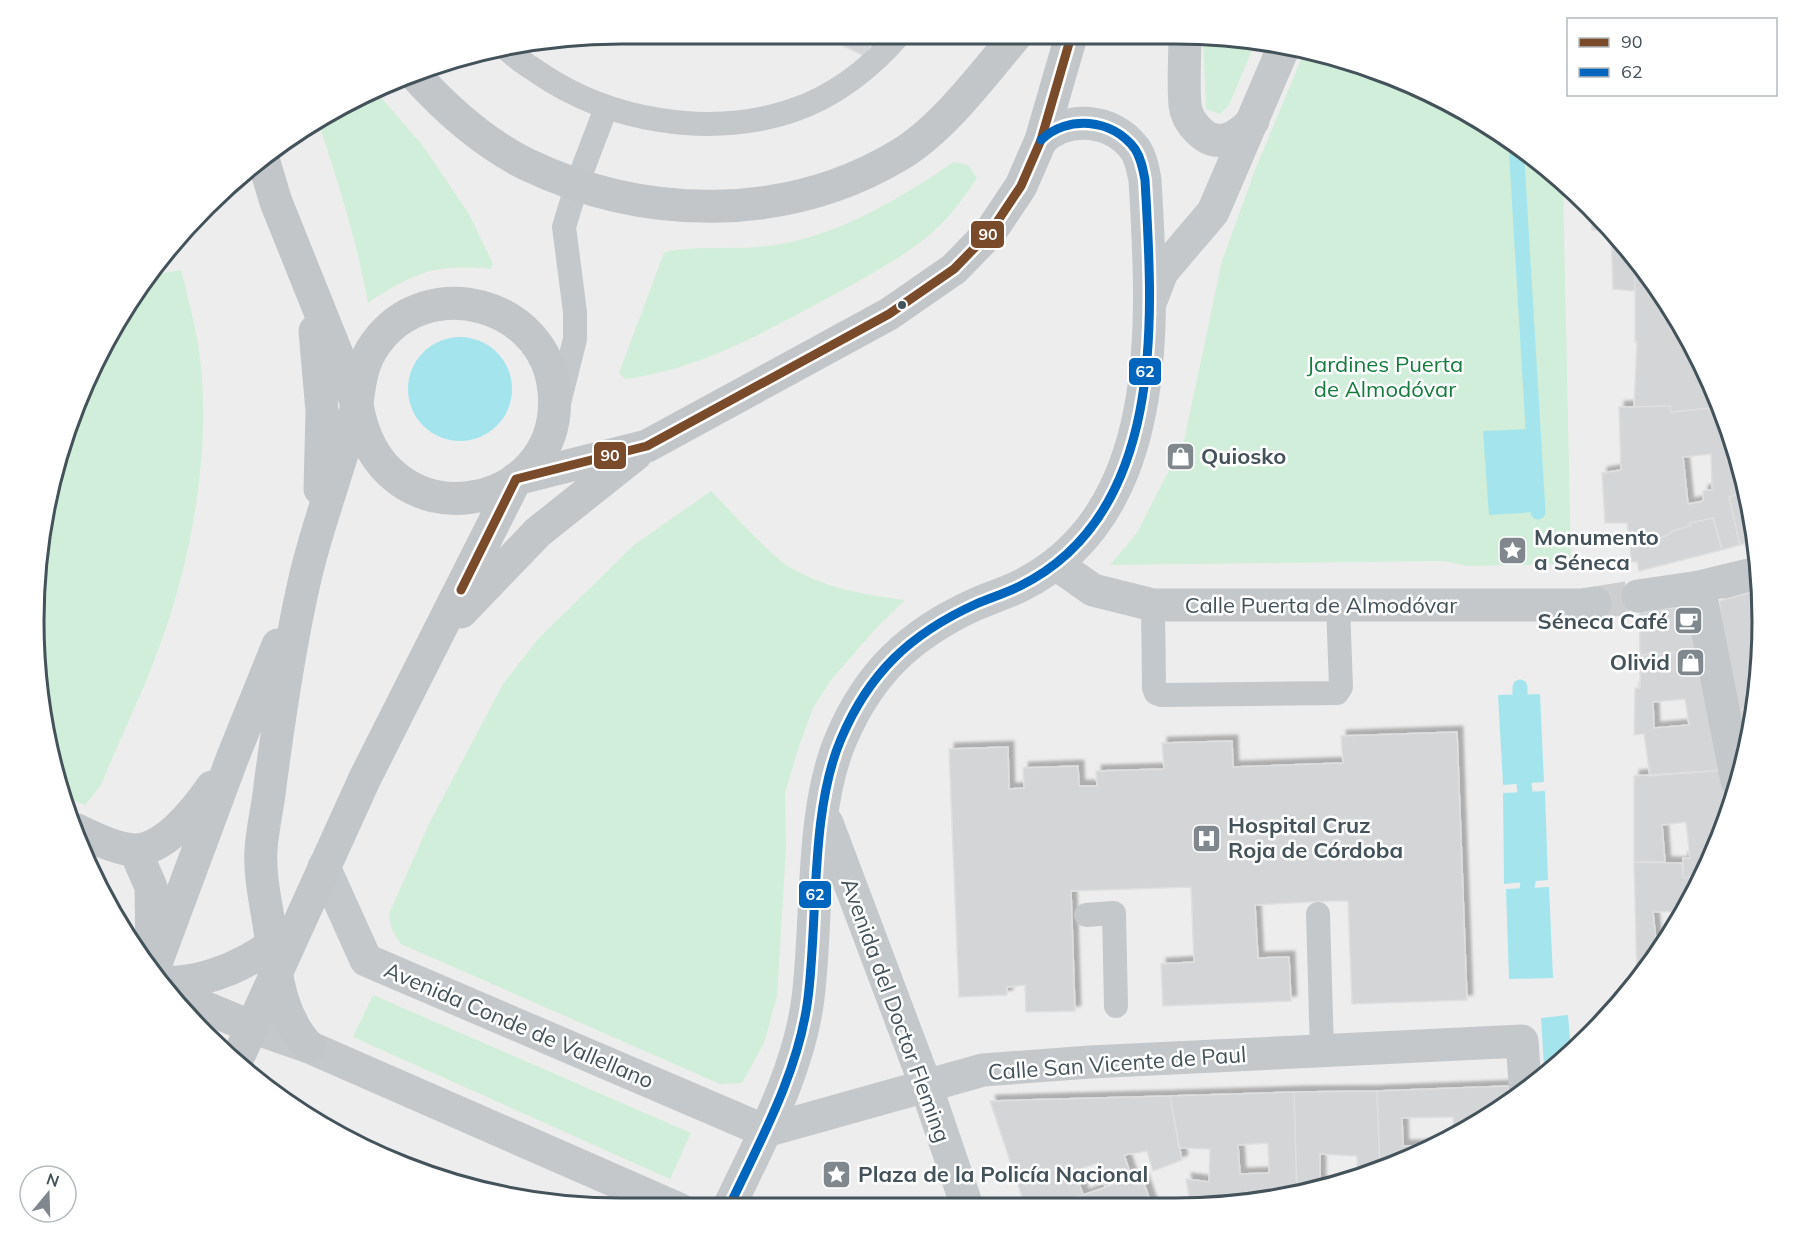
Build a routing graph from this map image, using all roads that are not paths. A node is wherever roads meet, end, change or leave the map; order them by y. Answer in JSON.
{"nodes":[{"id":1,"x":892,"y":44,"type":"edge"},
{"id":2,"x":1009,"y":44,"type":"edge"},
{"id":3,"x":1069,"y":44,"type":"edge"},
{"id":4,"x":1185,"y":44,"type":"edge"},
{"id":5,"x":514,"y":54,"type":"edge"},
{"id":6,"x":1281,"y":54,"type":"edge"},
{"id":7,"x":420,"y":80,"type":"edge"},
{"id":8,"x":606,"y":108,"type":"junction"},
{"id":9,"x":1253,"y":121,"type":"junction"},
{"id":10,"x":1041,"y":140,"type":"junction"},
{"id":11,"x":266,"y":166,"type":"edge"},
{"id":12,"x":577,"y":184,"type":"junction"},
{"id":13,"x":303,"y":270,"type":"junction"},
{"id":14,"x":1151,"y":301,"type":"junction"},
{"id":15,"x":357,"y":404,"type":"junction"},
{"id":16,"x":552,"y":423,"type":"junction"},
{"id":17,"x":647,"y":446,"type":"junction"},
{"id":18,"x":516,"y":479,"type":"junction"},
{"id":19,"x":1056,"y":564,"type":"junction"},
{"id":20,"x":1749,"y":575,"type":"edge"},
{"id":21,"x":304,"y":581,"type":"junction"},
{"id":22,"x":1699,"y":587,"type":"junction"},
{"id":23,"x":1638,"y":596,"type":"tunnel mouth"},
{"id":24,"x":1595,"y":603,"type":"tunnel mouth"},
{"id":25,"x":1153,"y":605,"type":"junction"},
{"id":26,"x":1338,"y":605,"type":"junction"},
{"id":27,"x":410,"y":691,"type":"junction"},
{"id":28,"x":232,"y":759,"type":"junction"},
{"id":29,"x":1734,"y":763,"type":"edge"},
{"id":30,"x":823,"y":812,"type":"junction"},
{"id":31,"x":83,"y":833,"type":"edge"},
{"id":32,"x":135,"y":850,"type":"junction"},
{"id":33,"x":324,"y":867,"type":"junction"},
{"id":34,"x":1317,"y":914,"type":"dead end"},
{"id":35,"x":1086,"y":915,"type":"dead end"},
{"id":36,"x":152,"y":957,"type":"edge"},
{"id":37,"x":274,"y":961,"type":"junction"},
{"id":38,"x":156,"y":963,"type":"edge"},
{"id":39,"x":171,"y":983,"type":"edge"},
{"id":40,"x":184,"y":999,"type":"edge"},
{"id":41,"x":1116,"y":1006,"type":"dead end"},
{"id":42,"x":252,"y":1027,"type":"junction"},
{"id":43,"x":309,"y":1047,"type":"junction"},
{"id":44,"x":1322,"y":1051,"type":"junction"},
{"id":45,"x":239,"y":1054,"type":"edge"},
{"id":46,"x":1525,"y":1080,"type":"edge"},
{"id":47,"x":926,"y":1086,"type":"junction"},
{"id":48,"x":765,"y":1131,"type":"junction"},
{"id":49,"x":654,"y":1198,"type":"edge"},
{"id":50,"x":733,"y":1198,"type":"edge"},
{"id":51,"x":964,"y":1198,"type":"edge"}],
"edges":[{"from":1,"to":8,"type":"lane"},
{"from":2,"to":12,"type":"main road"},
{"from":3,"to":10,"type":"main road"},
{"from":4,"to":9,"type":"street"},
{"from":5,"to":8,"type":"lane"},
{"from":6,"to":9,"type":"street"},
{"from":7,"to":12,"type":"main road"},
{"from":8,"to":12,"type":"lane"},
{"from":9,"to":14,"type":"street"},
{"from":10,"to":14,"type":"street"},
{"from":10,"to":17,"type":"main road"},
{"from":11,"to":13,"type":"main road"},
{"from":12,"to":16,"type":"lane"},
{"from":13,"to":15,"type":"main road"},
{"from":13,"to":21,"type":"main road"},
{"from":14,"to":19,"type":"street"},
{"from":15,"to":16,"type":"main road"},
{"from":15,"to":18,"type":"main road"},
{"from":15,"to":21,"type":"main road"},
{"from":16,"to":18,"type":"main road"},
{"from":17,"to":18,"type":"main road"},
{"from":17,"to":27,"type":"main road"},
{"from":18,"to":27,"type":"main road"},
{"from":19,"to":25,"type":"street","name":"Calle Puerta de Almodóvar"},
{"from":19,"to":30,"type":"street"},
{"from":20,"to":22,"type":"street"},
{"from":21,"to":28,"type":"main road"},
{"from":21,"to":37,"type":"main road"},
{"from":22,"to":23,"type":"street"},
{"from":22,"to":29,"type":"street"},
{"from":24,"to":26,"type":"street","name":"Calle Puerta de Almodóvar"},
{"from":25,"to":26,"type":"street","name":"Calle Puerta de Almodóvar"},
{"from":25,"to":26,"type":"lane"},
{"from":27,"to":33,"type":"main road"},
{"from":28,"to":32,"type":"main road"},
{"from":28,"to":38,"type":"main road"},
{"from":30,"to":47,"type":"street","name":"Avenida del Doctor Fleming"},
{"from":30,"to":48,"type":"street"},
{"from":31,"to":32,"type":"main road"},
{"from":32,"to":36,"type":"main road"},
{"from":33,"to":37,"type":"main road"},
{"from":33,"to":48,"type":"street","name":"Avenida Conde de Vallellano"},
{"from":34,"to":44,"type":"lane"},
{"from":35,"to":41,"type":"lane"},
{"from":37,"to":39,"type":"main road"},
{"from":37,"to":42,"type":"main road"},
{"from":37,"to":43,"type":"main road"},
{"from":40,"to":42,"type":"main road"},
{"from":42,"to":43,"type":"street"},
{"from":42,"to":45,"type":"main road"},
{"from":43,"to":49,"type":"street"},
{"from":44,"to":46,"type":"street","name":"Calle San Vicente de Paul"},
{"from":44,"to":47,"type":"street","name":"Calle San Vicente de Paul"},
{"from":47,"to":48,"type":"street","name":"Calle San Vicente de Paul"},
{"from":47,"to":51,"type":"street","name":"Avenida del Doctor Fleming"},
{"from":48,"to":50,"type":"street"}]}
